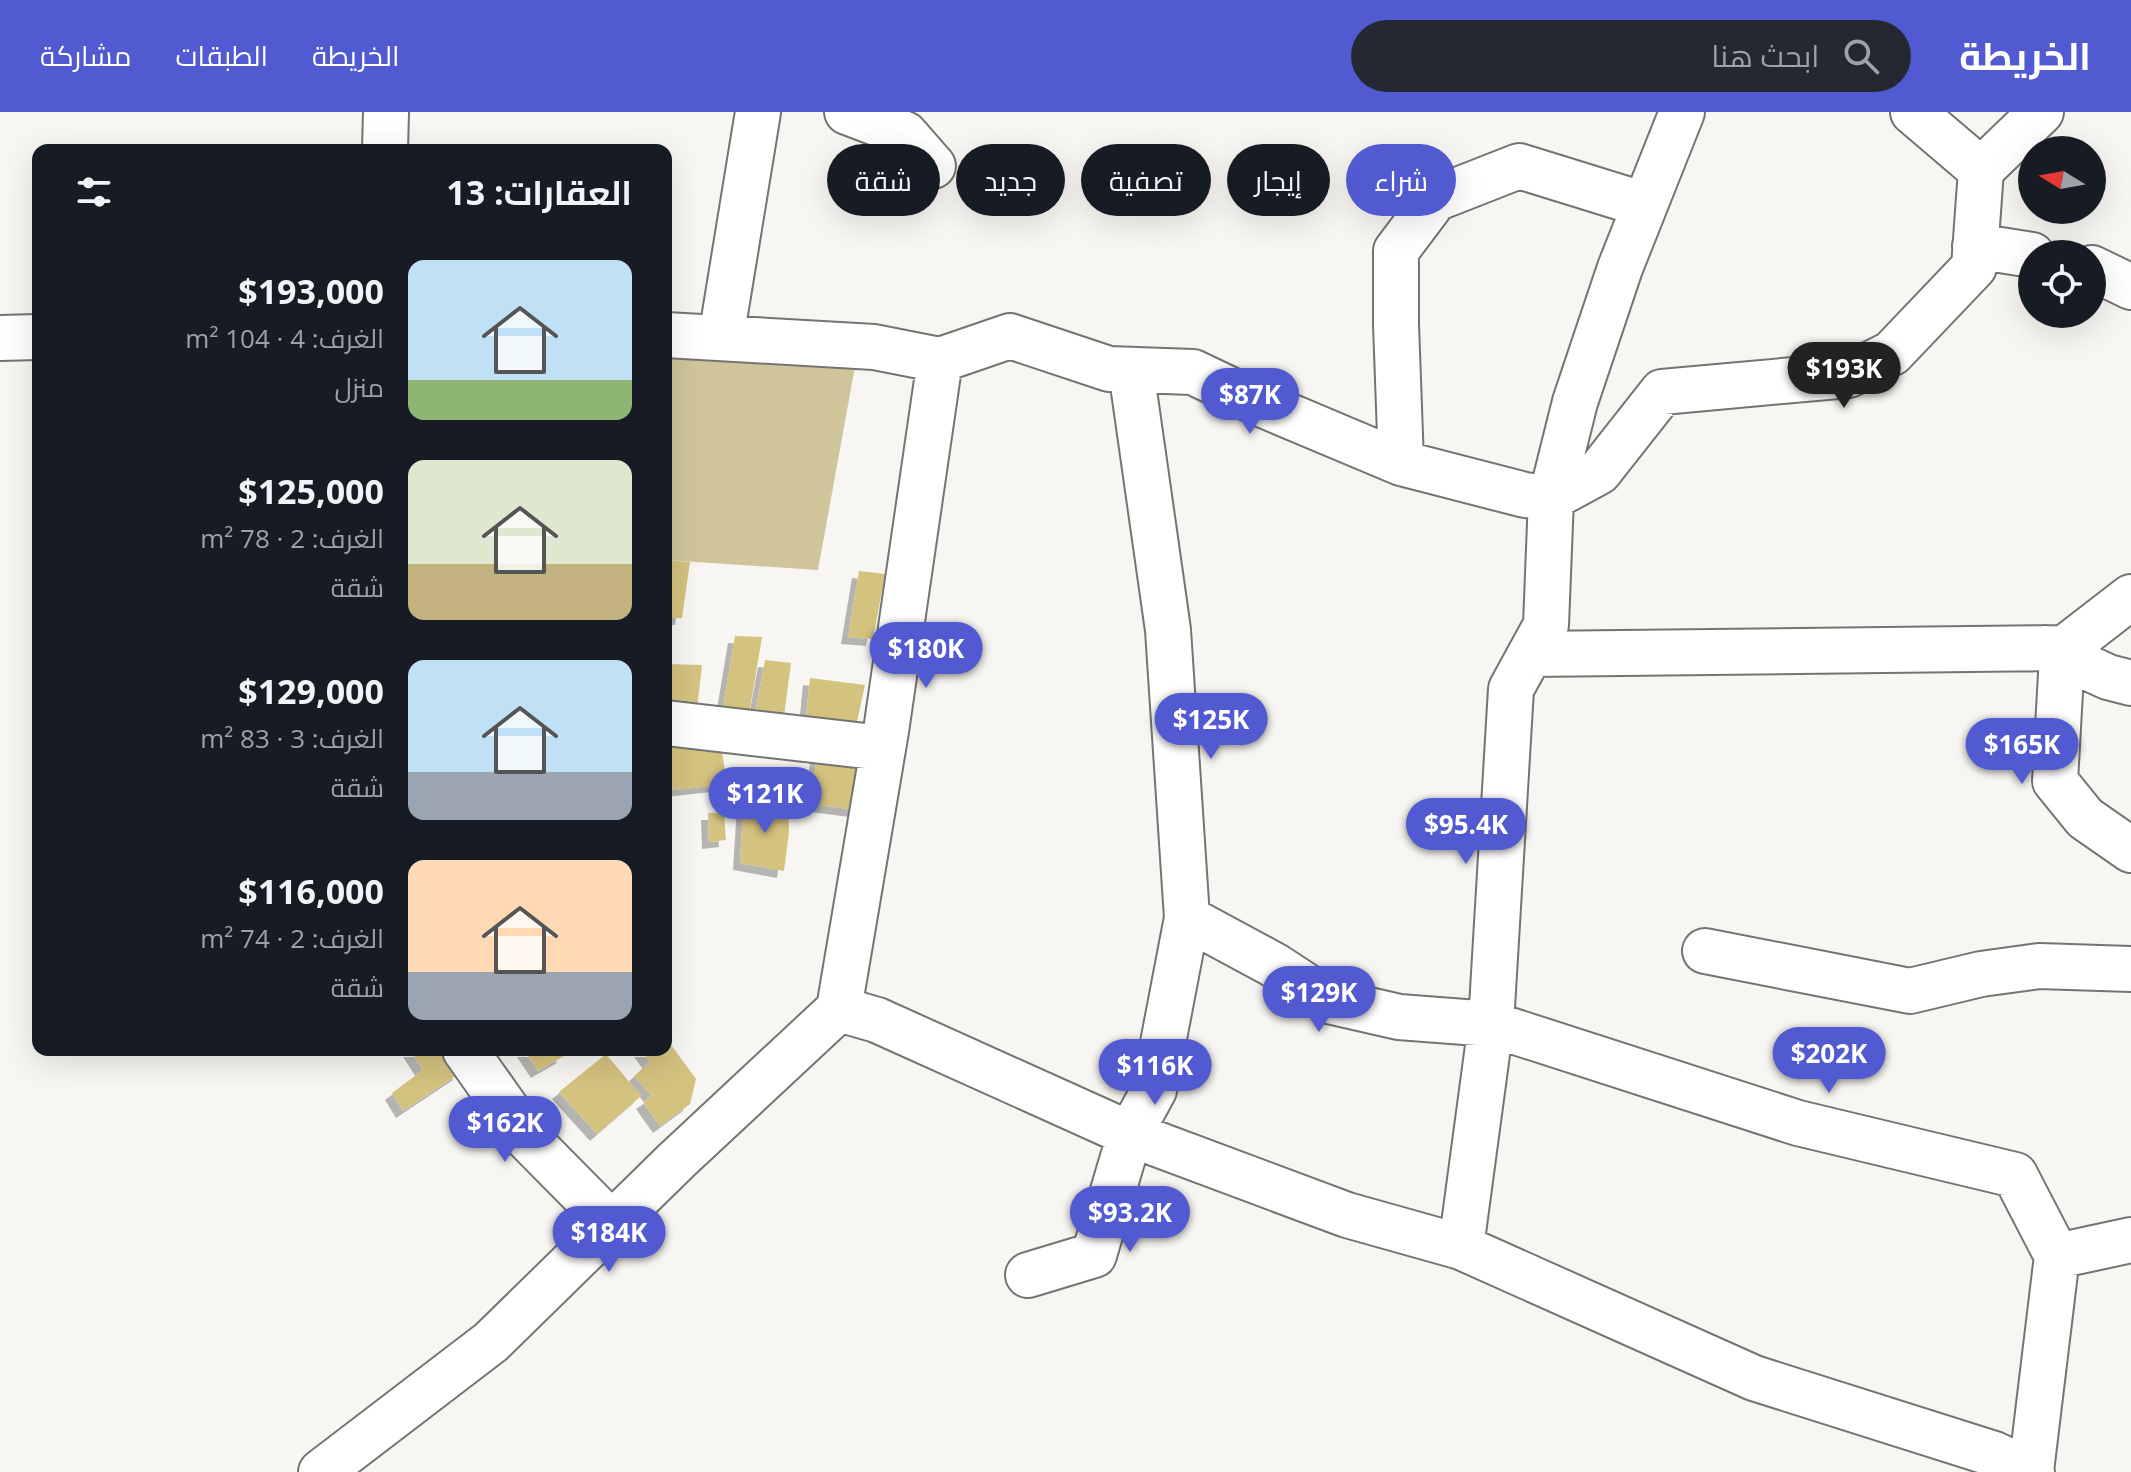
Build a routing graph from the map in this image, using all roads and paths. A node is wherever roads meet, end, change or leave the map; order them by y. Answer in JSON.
{"nodes":[{"id":1,"x":386,"y":112,"type":"edge"},
{"id":2,"x":758,"y":112,"type":"edge"},
{"id":3,"x":847,"y":112,"type":"edge"},
{"id":4,"x":1682,"y":112,"type":"edge"},
{"id":5,"x":1913,"y":112,"type":"edge"},
{"id":6,"x":2041,"y":112,"type":"edge"},
{"id":7,"x":385,"y":144,"type":"edge"},
{"id":8,"x":914,"y":144,"type":"edge"},
{"id":9,"x":1981,"y":170,"type":"junction"},
{"id":10,"x":1645,"y":205,"type":"junction"},
{"id":11,"x":1975,"y":246,"type":"junction"},
{"id":12,"x":2018,"y":253,"type":"edge"},
{"id":13,"x":2106,"y":275,"type":"edge"},
{"id":14,"x":2131,"y":287,"type":"edge"},
{"id":15,"x":672,"y":335,"type":"edge"},
{"id":16,"x":32,"y":337,"type":"edge"},
{"id":17,"x":0,"y":338,"type":"edge"},
{"id":18,"x":721,"y":338,"type":"junction"},
{"id":19,"x":940,"y":360,"type":"junction"},
{"id":20,"x":1131,"y":370,"type":"junction"},
{"id":21,"x":1401,"y":463,"type":"junction"},
{"id":22,"x":1551,"y":498,"type":"junction"},
{"id":23,"x":2131,"y":597,"type":"edge"},
{"id":24,"x":2053,"y":652,"type":"junction"},
{"id":25,"x":1530,"y":654,"type":"junction"},
{"id":26,"x":2131,"y":683,"type":"edge"},
{"id":27,"x":672,"y":724,"type":"edge"},
{"id":28,"x":883,"y":748,"type":"junction"},
{"id":29,"x":2131,"y":850,"type":"edge"},
{"id":30,"x":1187,"y":918,"type":"junction"},
{"id":31,"x":1705,"y":951,"type":"dead end"},
{"id":32,"x":2131,"y":969,"type":"edge"},
{"id":33,"x":839,"y":1009,"type":"junction"},
{"id":34,"x":1491,"y":1024,"type":"junction"},
{"id":35,"x":469,"y":1056,"type":"edge"},
{"id":36,"x":1130,"y":1134,"type":"junction"},
{"id":37,"x":612,"y":1224,"type":"junction"},
{"id":38,"x":2131,"y":1240,"type":"edge"},
{"id":39,"x":1461,"y":1247,"type":"junction"},
{"id":40,"x":2057,"y":1256,"type":"junction"},
{"id":41,"x":1028,"y":1275,"type":"dead end"},
{"id":42,"x":321,"y":1472,"type":"edge"},
{"id":43,"x":2031,"y":1472,"type":"edge"}],
"edges":[{"from":1,"to":7,"type":"street"},
{"from":2,"to":18,"type":"street"},
{"from":3,"to":8,"type":"street"},
{"from":4,"to":10,"type":"street"},
{"from":5,"to":9,"type":"street"},
{"from":6,"to":9,"type":"street"},
{"from":9,"to":11,"type":"street"},
{"from":10,"to":21,"type":"street"},
{"from":10,"to":22,"type":"street"},
{"from":11,"to":12,"type":"street"},
{"from":11,"to":22,"type":"street"},
{"from":13,"to":14,"type":"street"},
{"from":15,"to":18,"type":"street"},
{"from":16,"to":17,"type":"street"},
{"from":18,"to":19,"type":"street"},
{"from":19,"to":20,"type":"street"},
{"from":19,"to":28,"type":"street"},
{"from":20,"to":21,"type":"street"},
{"from":20,"to":30,"type":"street"},
{"from":21,"to":22,"type":"street"},
{"from":22,"to":25,"type":"street"},
{"from":23,"to":24,"type":"street"},
{"from":24,"to":25,"type":"street"},
{"from":24,"to":26,"type":"street"},
{"from":24,"to":29,"type":"street"},
{"from":25,"to":34,"type":"street"},
{"from":27,"to":28,"type":"street"},
{"from":28,"to":33,"type":"street"},
{"from":30,"to":34,"type":"street"},
{"from":30,"to":36,"type":"street"},
{"from":31,"to":32,"type":"street"},
{"from":33,"to":36,"type":"street"},
{"from":33,"to":37,"type":"street"},
{"from":34,"to":39,"type":"street"},
{"from":34,"to":40,"type":"street"},
{"from":35,"to":37,"type":"street"},
{"from":36,"to":39,"type":"street"},
{"from":36,"to":41,"type":"street"},
{"from":37,"to":42,"type":"street"},
{"from":38,"to":40,"type":"street"},
{"from":39,"to":43,"type":"street"},
{"from":40,"to":43,"type":"street"}]}
